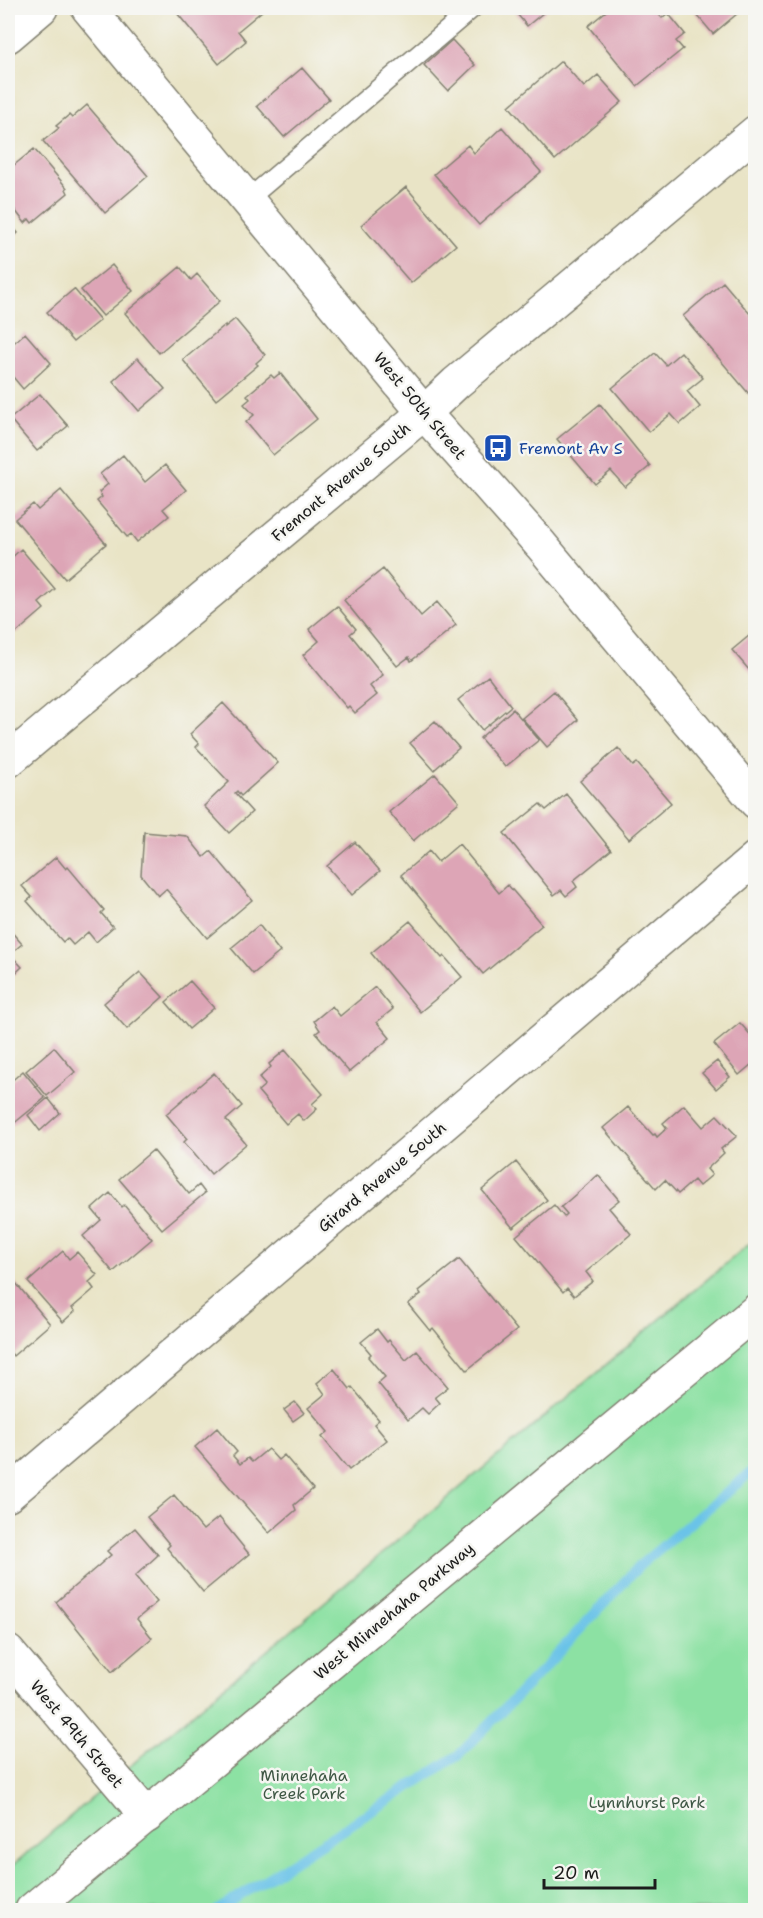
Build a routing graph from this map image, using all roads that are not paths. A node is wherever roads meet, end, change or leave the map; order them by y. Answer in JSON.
{"nodes":[{"id":1,"x":41,"y":8,"type":"edge"},
{"id":2,"x":88,"y":8,"type":"edge"},
{"id":3,"x":473,"y":8,"type":"edge"},
{"id":4,"x":8,"y":36,"type":"edge"},
{"id":5,"x":756,"y":132,"type":"edge"},
{"id":6,"x":247,"y":200,"type":"junction"},
{"id":7,"x":424,"y":413,"type":"junction"},
{"id":8,"x":8,"y":761,"type":"edge"},
{"id":9,"x":756,"y":802,"type":"edge"},
{"id":10,"x":756,"y":858,"type":"edge"},
{"id":11,"x":756,"y":1311,"type":"edge"},
{"id":12,"x":8,"y":1496,"type":"edge"},
{"id":13,"x":8,"y":1652,"type":"edge"},
{"id":14,"x":147,"y":1816,"type":"junction"},
{"id":15,"x":32,"y":1911,"type":"edge"}],
"edges":[{"from":1,"to":4,"type":"street"},
{"from":2,"to":6,"type":"street","name":"West 50th Street"},
{"from":3,"to":6,"type":"lane"},
{"from":5,"to":7,"type":"street","name":"Fremont Avenue South"},
{"from":6,"to":7,"type":"street","name":"West 50th Street"},
{"from":7,"to":8,"type":"street","name":"Fremont Avenue South"},
{"from":7,"to":9,"type":"street","name":"West 50th Street"},
{"from":10,"to":12,"type":"street","name":"Girard Avenue South"},
{"from":11,"to":14,"type":"street","name":"West Minnehaha Parkway"},
{"from":13,"to":14,"type":"street","name":"West 49th Street"},
{"from":14,"to":15,"type":"street","name":"West Minnehaha Parkway"}]}
